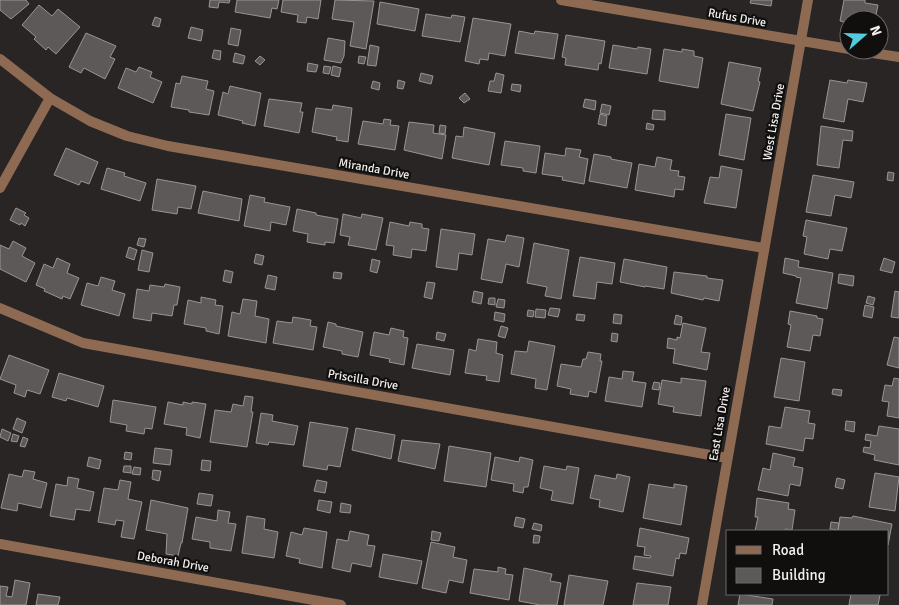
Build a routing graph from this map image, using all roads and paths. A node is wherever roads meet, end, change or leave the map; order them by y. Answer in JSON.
{"nodes":[{"id":1,"x":561,"y":0,"type":"edge"},
{"id":2,"x":808,"y":0,"type":"edge"},
{"id":3,"x":801,"y":42,"type":"junction"},
{"id":4,"x":839,"y":48,"type":"edge"},
{"id":5,"x":0,"y":59,"type":"edge"},
{"id":6,"x":50,"y":98,"type":"junction"},
{"id":7,"x":0,"y":188,"type":"edge"},
{"id":8,"x":764,"y":248,"type":"junction"},
{"id":9,"x":0,"y":308,"type":"edge"},
{"id":10,"x":727,"y":458,"type":"junction"},
{"id":11,"x":0,"y":544,"type":"edge"},
{"id":12,"x":341,"y":605,"type":"edge"},
{"id":13,"x":702,"y":605,"type":"edge"}],
"edges":[{"from":1,"to":3,"type":"street","name":"Rufus Drive"},
{"from":2,"to":3,"type":"street","name":"West Lisa Drive"},
{"from":3,"to":4,"type":"street","name":"Rufus Drive"},
{"from":3,"to":8,"type":"street","name":"West Lisa Drive"},
{"from":5,"to":6,"type":"street","name":"Miranda Drive"},
{"from":6,"to":7,"type":"street"},
{"from":6,"to":8,"type":"street","name":"Miranda Drive"},
{"from":8,"to":10,"type":"street","name":"East Lisa Drive"},
{"from":9,"to":10,"type":"street","name":"Priscilla Drive"},
{"from":10,"to":13,"type":"street","name":"East Lisa Drive"},
{"from":11,"to":12,"type":"street","name":"Deborah Drive"}]}
